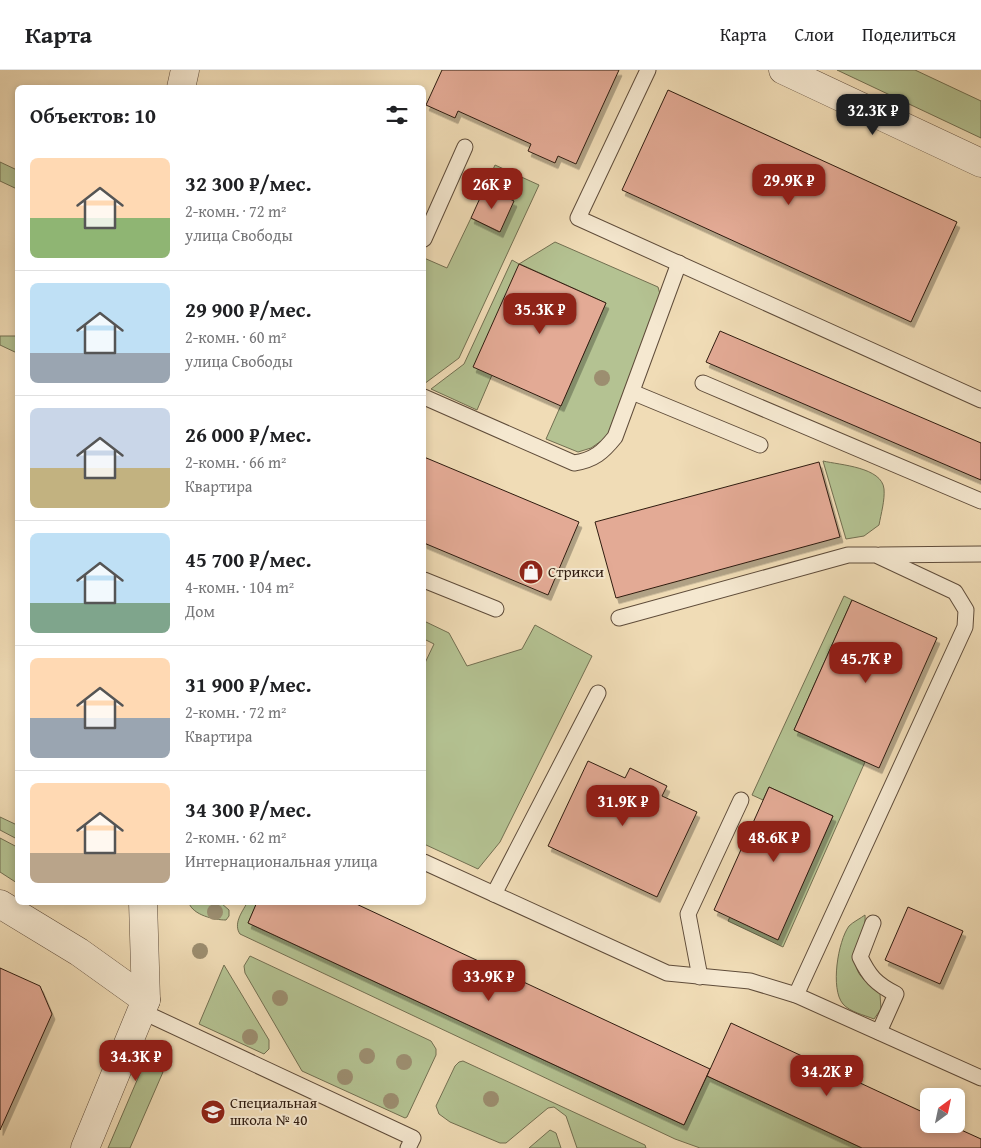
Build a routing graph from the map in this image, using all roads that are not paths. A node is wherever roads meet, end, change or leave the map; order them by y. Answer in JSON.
{"nodes":[{"id":1,"x":185,"y":70,"type":"edge"},
{"id":2,"x":648,"y":70,"type":"edge"},
{"id":3,"x":783,"y":70,"type":"edge"},
{"id":4,"x":181,"y":85,"type":"edge"},
{"id":5,"x":465,"y":147,"type":"dead end"},
{"id":6,"x":981,"y":163,"type":"edge"},
{"id":7,"x":426,"y":235,"type":"edge"},
{"id":8,"x":679,"y":263,"type":"junction"},
{"id":9,"x":703,"y":383,"type":"dead end"},
{"id":10,"x":632,"y":392,"type":"junction"},
{"id":11,"x":426,"y":398,"type":"edge"},
{"id":12,"x":981,"y":400,"type":"edge"},
{"id":13,"x":760,"y":445,"type":"dead end"},
{"id":14,"x":981,"y":501,"type":"edge"},
{"id":15,"x":981,"y":554,"type":"edge"},
{"id":16,"x":876,"y":555,"type":"junction"},
{"id":17,"x":426,"y":581,"type":"edge"},
{"id":18,"x":496,"y":609,"type":"dead end"},
{"id":19,"x":619,"y":618,"type":"dead end"},
{"id":20,"x":598,"y":693,"type":"dead end"},
{"id":21,"x":741,"y":800,"type":"dead end"},
{"id":22,"x":426,"y":863,"type":"edge"},
{"id":23,"x":494,"y":894,"type":"junction"},
{"id":24,"x":0,"y":904,"type":"edge"},
{"id":25,"x":144,"y":905,"type":"edge"},
{"id":26,"x":873,"y":923,"type":"dead end"},
{"id":27,"x":700,"y":977,"type":"junction"},
{"id":28,"x":796,"y":995,"type":"junction"},
{"id":29,"x":144,"y":1005,"type":"junction"},
{"id":30,"x":879,"y":1032,"type":"junction"},
{"id":31,"x":981,"y":1078,"type":"edge"},
{"id":32,"x":85,"y":1148,"type":"edge"},
{"id":33,"x":408,"y":1148,"type":"edge"}],
"edges":[{"from":1,"to":4,"type":"street"},
{"from":2,"to":8,"type":"lane"},
{"from":3,"to":6,"type":"street"},
{"from":5,"to":7,"type":"lane"},
{"from":8,"to":10,"type":"lane"},
{"from":8,"to":12,"type":"lane"},
{"from":9,"to":14,"type":"lane"},
{"from":10,"to":11,"type":"lane"},
{"from":10,"to":13,"type":"lane"},
{"from":15,"to":16,"type":"lane"},
{"from":16,"to":19,"type":"lane"},
{"from":16,"to":28,"type":"lane"},
{"from":17,"to":18,"type":"lane"},
{"from":20,"to":23,"type":"lane"},
{"from":21,"to":27,"type":"lane"},
{"from":22,"to":23,"type":"lane"},
{"from":23,"to":27,"type":"lane"},
{"from":24,"to":29,"type":"street"},
{"from":25,"to":29,"type":"street"},
{"from":26,"to":30,"type":"lane"},
{"from":27,"to":28,"type":"lane"},
{"from":28,"to":30,"type":"lane"},
{"from":29,"to":32,"type":"street"},
{"from":29,"to":33,"type":"lane"},
{"from":30,"to":31,"type":"lane"}]}
